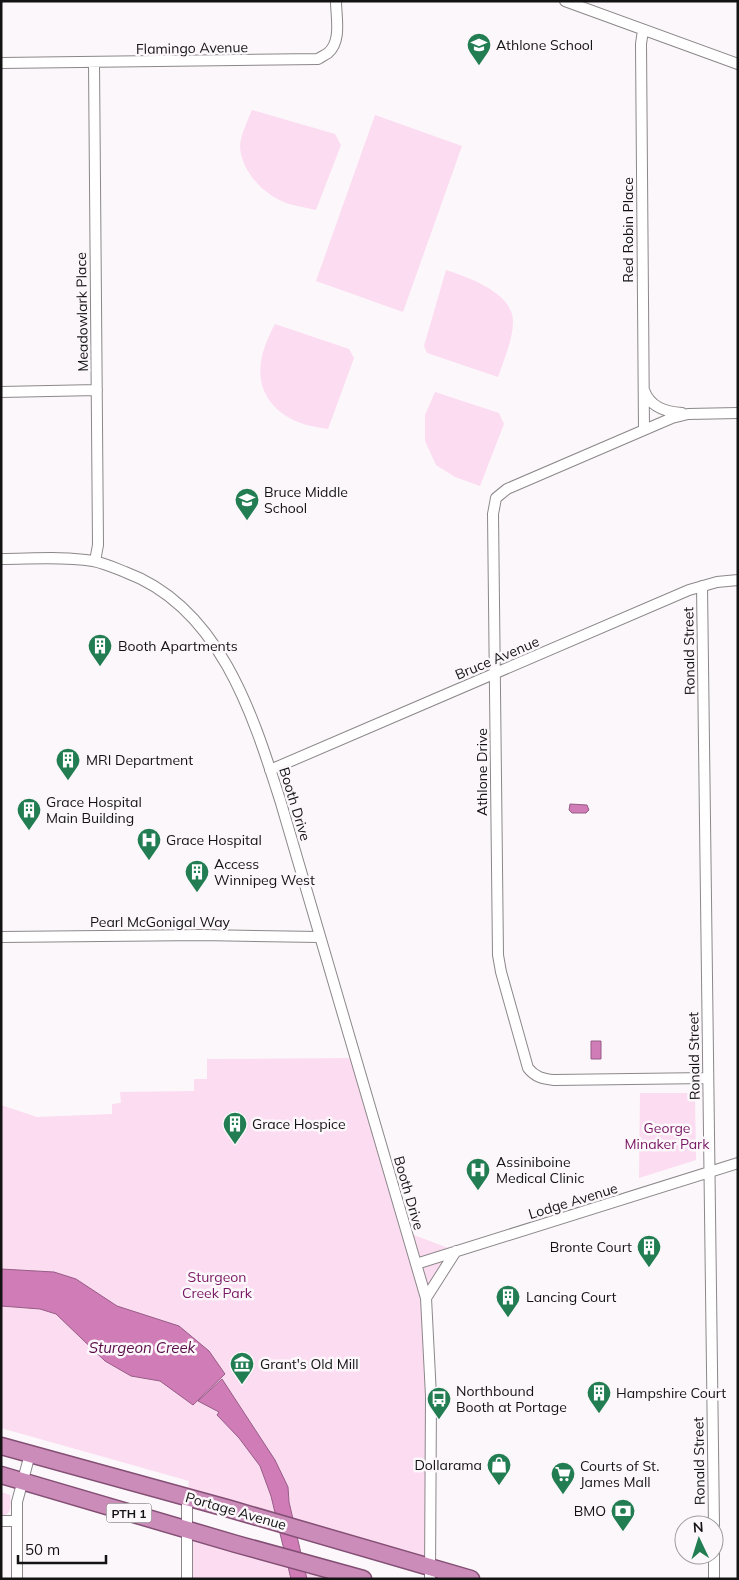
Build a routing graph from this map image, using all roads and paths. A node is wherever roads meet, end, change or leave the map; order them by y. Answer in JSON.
{"nodes":[{"id":1,"x":336,"y":1,"type":"edge"},
{"id":2,"x":565,"y":1,"type":"edge"},
{"id":3,"x":643,"y":30,"type":"junction"},
{"id":4,"x":94,"y":63,"type":"junction"},
{"id":5,"x":1,"y":64,"type":"edge"},
{"id":6,"x":738,"y":64,"type":"edge"},
{"id":7,"x":643,"y":387,"type":"junction"},
{"id":8,"x":96,"y":390,"type":"junction"},
{"id":9,"x":1,"y":392,"type":"edge"},
{"id":10,"x":738,"y":413,"type":"edge"},
{"id":11,"x":688,"y":414,"type":"junction"},
{"id":12,"x":644,"y":429,"type":"junction"},
{"id":13,"x":1,"y":559,"type":"edge"},
{"id":14,"x":95,"y":561,"type":"junction"},
{"id":15,"x":738,"y":580,"type":"edge"},
{"id":16,"x":702,"y":586,"type":"junction"},
{"id":17,"x":495,"y":674,"type":"junction"},
{"id":18,"x":270,"y":770,"type":"junction"},
{"id":19,"x":1,"y":937,"type":"edge"},
{"id":20,"x":319,"y":937,"type":"junction"},
{"id":21,"x":708,"y":1078,"type":"junction"},
{"id":22,"x":738,"y":1163,"type":"edge"},
{"id":23,"x":709,"y":1173,"type":"junction"},
{"id":24,"x":456,"y":1251,"type":"junction"},
{"id":25,"x":416,"y":1264,"type":"junction"},
{"id":26,"x":426,"y":1298,"type":"junction"},
{"id":27,"x":1,"y":1446,"type":"edge"},
{"id":28,"x":30,"y":1454,"type":"junction"},
{"id":29,"x":1,"y":1475,"type":"edge"},
{"id":30,"x":23,"y":1482,"type":"junction"},
{"id":31,"x":187,"y":1498,"type":"junction"},
{"id":32,"x":714,"y":1515,"type":"edge"},
{"id":33,"x":1,"y":1521,"type":"edge"},
{"id":34,"x":17,"y":1521,"type":"junction"},
{"id":35,"x":187,"y":1529,"type":"junction"},
{"id":36,"x":714,"y":1565,"type":"edge"},
{"id":37,"x":430,"y":1573,"type":"edge"},
{"id":38,"x":17,"y":1579,"type":"edge"},
{"id":39,"x":187,"y":1579,"type":"edge"},
{"id":40,"x":363,"y":1579,"type":"edge"},
{"id":41,"x":470,"y":1579,"type":"edge"},
{"id":42,"x":714,"y":1579,"type":"edge"}],
"edges":[{"from":1,"to":4,"type":"street","name":"Flamingo Avenue"},
{"from":2,"to":3,"type":"street"},
{"from":3,"to":6,"type":"street"},
{"from":3,"to":7,"type":"street","name":"Red Robin Place"},
{"from":4,"to":5,"type":"street","name":"Flamingo Avenue"},
{"from":4,"to":8,"type":"street","name":"Meadowlark Place"},
{"from":7,"to":11,"type":"street","name":"Athlone Drive"},
{"from":7,"to":12,"type":"street","name":"Red Robin Place"},
{"from":8,"to":9,"type":"street"},
{"from":8,"to":14,"type":"street","name":"Meadowlark Place"},
{"from":10,"to":11,"type":"street","name":"Athlone Drive"},
{"from":11,"to":12,"type":"street","name":"Athlone Drive"},
{"from":12,"to":17,"type":"street","name":"Athlone Drive"},
{"from":13,"to":14,"type":"street","name":"Booth Drive"},
{"from":14,"to":18,"type":"street","name":"Booth Drive"},
{"from":15,"to":16,"type":"street","name":"Bruce Avenue"},
{"from":16,"to":17,"type":"street","name":"Bruce Avenue"},
{"from":16,"to":21,"type":"street","name":"Ronald Street"},
{"from":17,"to":18,"type":"street","name":"Bruce Avenue"},
{"from":17,"to":21,"type":"street","name":"Athlone Drive"},
{"from":18,"to":20,"type":"street","name":"Booth Drive"},
{"from":19,"to":20,"type":"street","name":"Pearl McGonigal Way"},
{"from":20,"to":25,"type":"street","name":"Booth Drive"},
{"from":21,"to":23,"type":"street","name":"Ronald Street"},
{"from":22,"to":23,"type":"street","name":"Lodge Avenue"},
{"from":23,"to":24,"type":"street","name":"Lodge Avenue"},
{"from":23,"to":32,"type":"street","name":"Ronald Street"},
{"from":24,"to":25,"type":"street","name":"Lodge Avenue"},
{"from":24,"to":26,"type":"street"},
{"from":25,"to":26,"type":"street","name":"Booth Drive"},
{"from":26,"to":37,"type":"street","name":"Booth Drive"},
{"from":27,"to":28,"type":"highway","name":"Portage Avenue","number":"PTH 1"},
{"from":28,"to":30,"type":"street"},
{"from":28,"to":31,"type":"highway","name":"Portage Avenue","number":"PTH 1"},
{"from":29,"to":30,"type":"highway","number":"PTH 1"},
{"from":30,"to":34,"type":"street"},
{"from":30,"to":35,"type":"highway","number":"PTH 1"},
{"from":31,"to":35,"type":"street"},
{"from":31,"to":37,"type":"highway","name":"Portage Avenue","number":"PTH 1"},
{"from":33,"to":34,"type":"street"},
{"from":34,"to":38,"type":"street"},
{"from":35,"to":39,"type":"street"},
{"from":35,"to":40,"type":"highway","number":"PTH 1"},
{"from":36,"to":42,"type":"street"},
{"from":37,"to":41,"type":"highway","name":"Portage Avenue","number":"PTH 1"}]}
